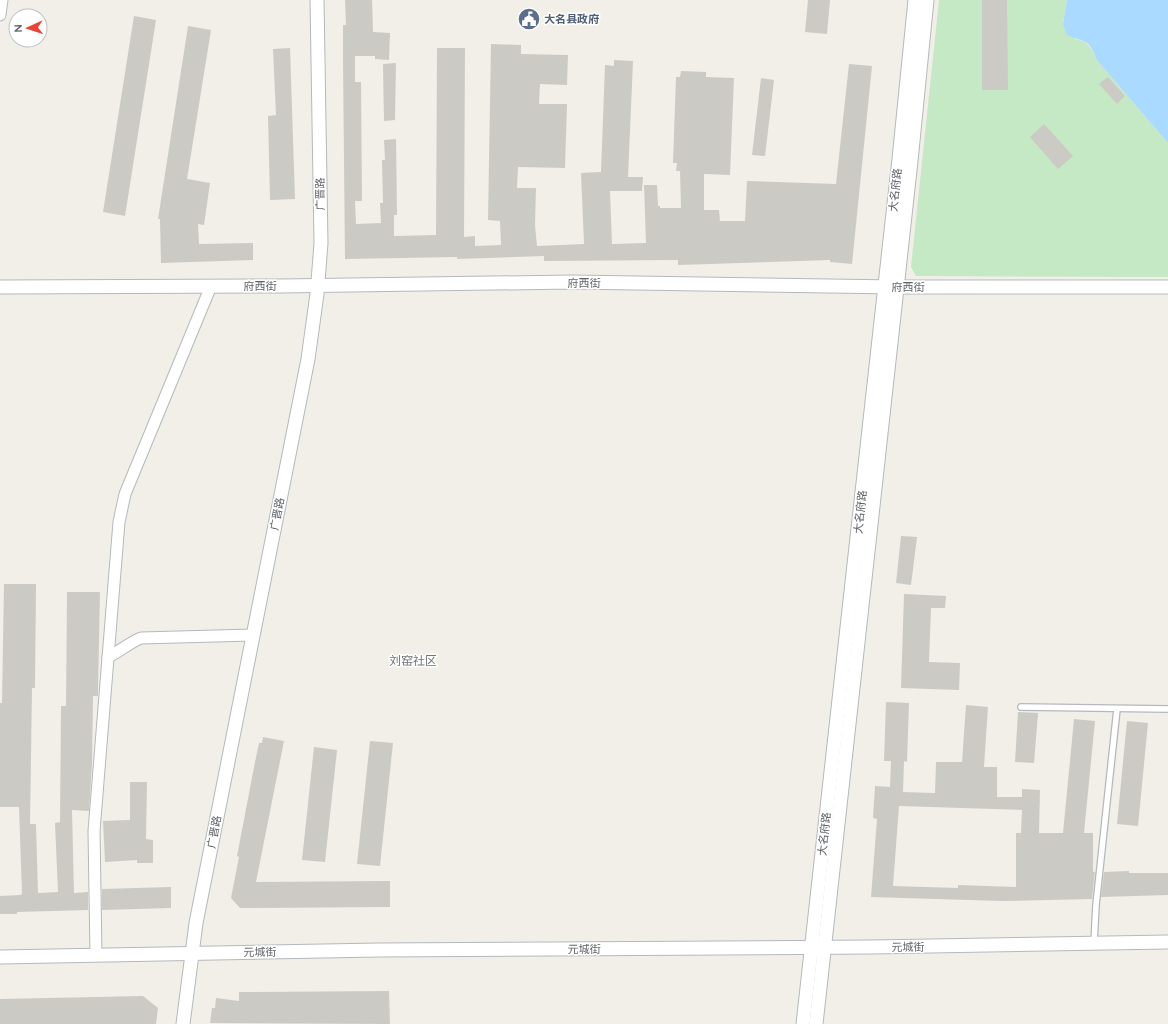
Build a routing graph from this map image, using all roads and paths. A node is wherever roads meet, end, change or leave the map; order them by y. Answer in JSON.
{"nodes":[{"id":1,"x":2,"y":0,"type":"edge"},
{"id":2,"x":317,"y":0,"type":"edge"},
{"id":3,"x":915,"y":0,"type":"edge"},
{"id":4,"x":927,"y":0,"type":"edge"},
{"id":5,"x":0,"y":15,"type":"edge"},
{"id":6,"x":211,"y":286,"type":"junction"},
{"id":7,"x":318,"y":286,"type":"junction"},
{"id":8,"x":0,"y":287,"type":"edge"},
{"id":9,"x":891,"y":287,"type":"junction"},
{"id":10,"x":1168,"y":288,"type":"edge"},
{"id":11,"x":253,"y":635,"type":"junction"},
{"id":12,"x":108,"y":657,"type":"junction"},
{"id":13,"x":1021,"y":707,"type":"dead end"},
{"id":14,"x":1118,"y":709,"type":"junction"},
{"id":15,"x":1168,"y":709,"type":"edge"},
{"id":16,"x":1168,"y":942,"type":"edge"},
{"id":17,"x":1094,"y":944,"type":"junction"},
{"id":18,"x":818,"y":948,"type":"junction"},
{"id":19,"x":192,"y":953,"type":"junction"},
{"id":20,"x":96,"y":955,"type":"junction"},
{"id":21,"x":0,"y":957,"type":"edge"},
{"id":22,"x":184,"y":1024,"type":"edge"},
{"id":23,"x":803,"y":1024,"type":"edge"},
{"id":24,"x":816,"y":1024,"type":"edge"}],
"edges":[{"from":1,"to":5,"type":"street"},
{"from":2,"to":7,"type":"street","name":"广晋路"},
{"from":3,"to":9,"type":"street","name":"大名府路"},
{"from":4,"to":9,"type":"street","name":"大名府路"},
{"from":6,"to":7,"type":"street","name":"府西街"},
{"from":6,"to":8,"type":"street","name":"府西街"},
{"from":6,"to":12,"type":"street"},
{"from":7,"to":9,"type":"street","name":"府西街"},
{"from":7,"to":11,"type":"street","name":"广晋路"},
{"from":9,"to":10,"type":"street","name":"府西街"},
{"from":9,"to":18,"type":"street","name":"大名府路"},
{"from":11,"to":12,"type":"street"},
{"from":11,"to":19,"type":"street","name":"广晋路"},
{"from":12,"to":20,"type":"street"},
{"from":13,"to":14,"type":"lane"},
{"from":14,"to":15,"type":"lane"},
{"from":14,"to":17,"type":"lane"},
{"from":16,"to":17,"type":"street","name":"元城街"},
{"from":17,"to":18,"type":"street","name":"元城街"},
{"from":18,"to":19,"type":"street","name":"元城街"},
{"from":18,"to":23,"type":"street","name":"大名府路"},
{"from":18,"to":24,"type":"street","name":"大名府路"},
{"from":19,"to":20,"type":"street","name":"元城街"},
{"from":19,"to":22,"type":"street","name":"广晋路"},
{"from":20,"to":21,"type":"street","name":"元城街"}]}
